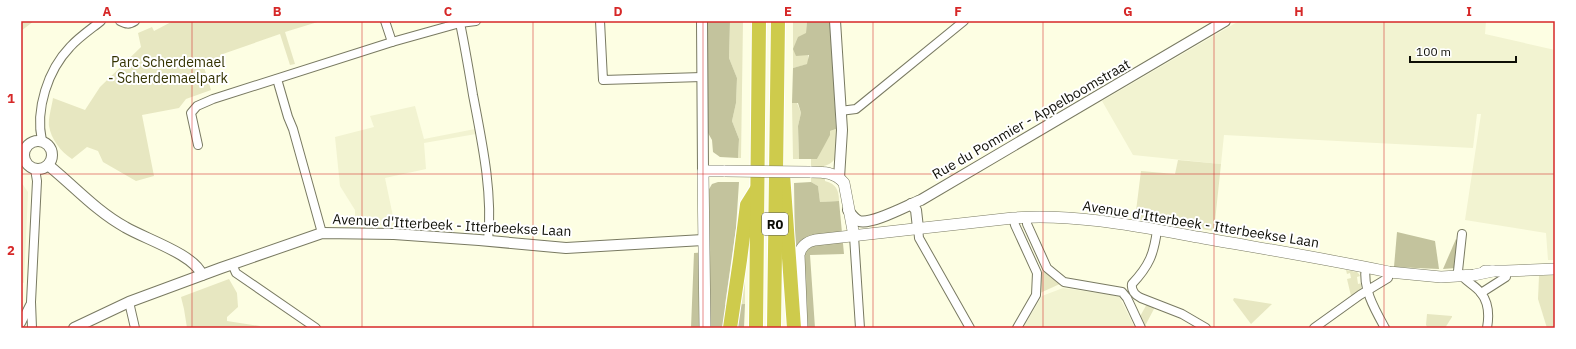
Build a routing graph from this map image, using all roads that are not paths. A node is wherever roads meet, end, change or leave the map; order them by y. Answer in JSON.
{"nodes":[{"id":1,"x":101,"y":21,"type":"edge"},
{"id":2,"x":120,"y":21,"type":"edge"},
{"id":3,"x":135,"y":21,"type":"edge"},
{"id":4,"x":385,"y":21,"type":"edge"},
{"id":5,"x":476,"y":21,"type":"edge"},
{"id":6,"x":600,"y":21,"type":"edge"},
{"id":7,"x":702,"y":21,"type":"edge"},
{"id":8,"x":759,"y":21,"type":"edge"},
{"id":9,"x":778,"y":21,"type":"edge"},
{"id":10,"x":835,"y":21,"type":"edge"},
{"id":11,"x":1225,"y":21,"type":"edge"},
{"id":12,"x":960,"y":22,"type":"edge"},
{"id":13,"x":460,"y":23,"type":"junction"},
{"id":14,"x":392,"y":42,"type":"junction"},
{"id":15,"x":702,"y":77,"type":"junction"},
{"id":16,"x":277,"y":79,"type":"junction"},
{"id":17,"x":840,"y":111,"type":"junction"},
{"id":18,"x":777,"y":120,"type":"junction"},
{"id":19,"x":21,"y":138,"type":"edge"},
{"id":20,"x":42,"y":141,"type":"junction"},
{"id":21,"x":32,"y":142,"type":"junction"},
{"id":22,"x":198,"y":145,"type":"dead end"},
{"id":23,"x":23,"y":161,"type":"edge"},
{"id":24,"x":48,"y":165,"type":"junction"},
{"id":25,"x":35,"y":169,"type":"junction"},
{"id":26,"x":703,"y":171,"type":"junction"},
{"id":27,"x":839,"y":178,"type":"junction"},
{"id":28,"x":757,"y":188,"type":"junction"},
{"id":29,"x":911,"y":204,"type":"junction"},
{"id":30,"x":848,"y":210,"type":"junction"},
{"id":31,"x":1027,"y":217,"type":"junction"},
{"id":32,"x":1013,"y":218,"type":"junction"},
{"id":33,"x":918,"y":228,"type":"junction"},
{"id":34,"x":1157,"y":230,"type":"junction"},
{"id":35,"x":322,"y":232,"type":"junction"},
{"id":36,"x":1462,"y":234,"type":"dead end"},
{"id":37,"x":854,"y":236,"type":"junction"},
{"id":38,"x":488,"y":240,"type":"junction"},
{"id":39,"x":703,"y":240,"type":"junction"},
{"id":40,"x":232,"y":264,"type":"junction"},
{"id":41,"x":1366,"y":267,"type":"junction"},
{"id":42,"x":1555,"y":269,"type":"edge"},
{"id":43,"x":1389,"y":272,"type":"junction"},
{"id":44,"x":1506,"y":272,"type":"junction"},
{"id":45,"x":1459,"y":274,"type":"junction"},
{"id":46,"x":202,"y":275,"type":"junction"},
{"id":47,"x":1368,"y":291,"type":"junction"},
{"id":48,"x":1481,"y":293,"type":"junction"},
{"id":49,"x":31,"y":302,"type":"junction"},
{"id":50,"x":129,"y":302,"type":"junction"},
{"id":51,"x":21,"y":323,"type":"edge"},
{"id":52,"x":32,"y":328,"type":"edge"},
{"id":53,"x":74,"y":328,"type":"edge"},
{"id":54,"x":135,"y":328,"type":"edge"},
{"id":55,"x":316,"y":328,"type":"edge"},
{"id":56,"x":704,"y":328,"type":"edge"},
{"id":57,"x":730,"y":328,"type":"edge"},
{"id":58,"x":756,"y":328,"type":"edge"},
{"id":59,"x":774,"y":328,"type":"edge"},
{"id":60,"x":794,"y":328,"type":"edge"},
{"id":61,"x":802,"y":328,"type":"edge"},
{"id":62,"x":860,"y":328,"type":"edge"},
{"id":63,"x":970,"y":328,"type":"edge"},
{"id":64,"x":1017,"y":328,"type":"edge"},
{"id":65,"x":1141,"y":328,"type":"edge"},
{"id":66,"x":1206,"y":328,"type":"edge"},
{"id":67,"x":1314,"y":328,"type":"edge"},
{"id":68,"x":1385,"y":328,"type":"edge"},
{"id":69,"x":1487,"y":328,"type":"edge"}],
"edges":[{"from":1,"to":20,"type":"street"},
{"from":2,"to":3,"type":"street"},
{"from":4,"to":14,"type":"street"},
{"from":5,"to":13,"type":"street"},
{"from":6,"to":15,"type":"street"},
{"from":7,"to":15,"type":"street"},
{"from":8,"to":28,"type":"highway","number":"R0"},
{"from":9,"to":18,"type":"highway","number":"R0"},
{"from":10,"to":17,"type":"street"},
{"from":11,"to":29,"type":"street","name":"Rue du Pommier - Appelboomstraat"},
{"from":12,"to":17,"type":"street"},
{"from":13,"to":14,"type":"street"},
{"from":13,"to":38,"type":"street"},
{"from":14,"to":16,"type":"street"},
{"from":15,"to":26,"type":"street"},
{"from":16,"to":22,"type":"street"},
{"from":16,"to":35,"type":"street"},
{"from":17,"to":27,"type":"street"},
{"from":18,"to":59,"type":"highway","number":"R0"},
{"from":18,"to":60,"type":"highway"},
{"from":19,"to":21,"type":"street"},
{"from":20,"to":21,"type":"street"},
{"from":20,"to":24,"type":"street"},
{"from":21,"to":23,"type":"street"},
{"from":23,"to":25,"type":"street"},
{"from":24,"to":25,"type":"street"},
{"from":24,"to":46,"type":"street"},
{"from":25,"to":49,"type":"street"},
{"from":26,"to":27,"type":"main road","bridge":true},
{"from":26,"to":39,"type":"main road"},
{"from":27,"to":30,"type":"main road"},
{"from":28,"to":57,"type":"highway"},
{"from":28,"to":58,"type":"highway","number":"R0"},
{"from":29,"to":30,"type":"street","name":"Rue du Pommier - Appelboomstraat"},
{"from":29,"to":33,"type":"street"},
{"from":30,"to":37,"type":"main road"},
{"from":31,"to":32,"type":"main road","name":"Avenue d'Itterbeek - Itterbeekse Laan"},
{"from":31,"to":34,"type":"main road","name":"Avenue d'Itterbeek - Itterbeekse Laan"},
{"from":31,"to":65,"type":"street"},
{"from":32,"to":33,"type":"main road","name":"Avenue d'Itterbeek - Itterbeekse Laan"},
{"from":32,"to":64,"type":"street"},
{"from":33,"to":37,"type":"main road","name":"Avenue d'Itterbeek - Itterbeekse Laan"},
{"from":33,"to":63,"type":"street"},
{"from":34,"to":41,"type":"main road","name":"Avenue d'Itterbeek - Itterbeekse Laan"},
{"from":34,"to":66,"type":"street"},
{"from":35,"to":38,"type":"street","name":"Avenue d'Itterbeek - Itterbeekse Laan"},
{"from":35,"to":40,"type":"street","name":"Avenue d'Itterbeek - Itterbeekse Laan"},
{"from":36,"to":45,"type":"street"},
{"from":37,"to":61,"type":"main road","name":"Avenue d'Itterbeek - Itterbeekse Laan"},
{"from":37,"to":62,"type":"street"},
{"from":38,"to":39,"type":"street","name":"Avenue d'Itterbeek - Itterbeekse Laan"},
{"from":39,"to":56,"type":"main road"},
{"from":40,"to":46,"type":"street","name":"Avenue d'Itterbeek - Itterbeekse Laan"},
{"from":40,"to":55,"type":"street"},
{"from":41,"to":43,"type":"main road","name":"Avenue d'Itterbeek - Itterbeekse Laan"},
{"from":41,"to":47,"type":"street"},
{"from":42,"to":44,"type":"main road","name":"Avenue d'Itterbeek - Itterbeekse Laan"},
{"from":43,"to":45,"type":"main road","name":"Avenue d'Itterbeek - Itterbeekse Laan"},
{"from":43,"to":47,"type":"street"},
{"from":44,"to":45,"type":"main road","name":"Avenue d'Itterbeek - Itterbeekse Laan"},
{"from":44,"to":48,"type":"street"},
{"from":45,"to":48,"type":"street"},
{"from":46,"to":50,"type":"street","name":"Avenue d'Itterbeek - Itterbeekse Laan"},
{"from":47,"to":67,"type":"street"},
{"from":47,"to":68,"type":"street"},
{"from":48,"to":69,"type":"street"},
{"from":49,"to":51,"type":"street"},
{"from":49,"to":52,"type":"street"},
{"from":50,"to":53,"type":"street","name":"Avenue d'Itterbeek - Itterbeekse Laan"},
{"from":50,"to":54,"type":"street"}]}
